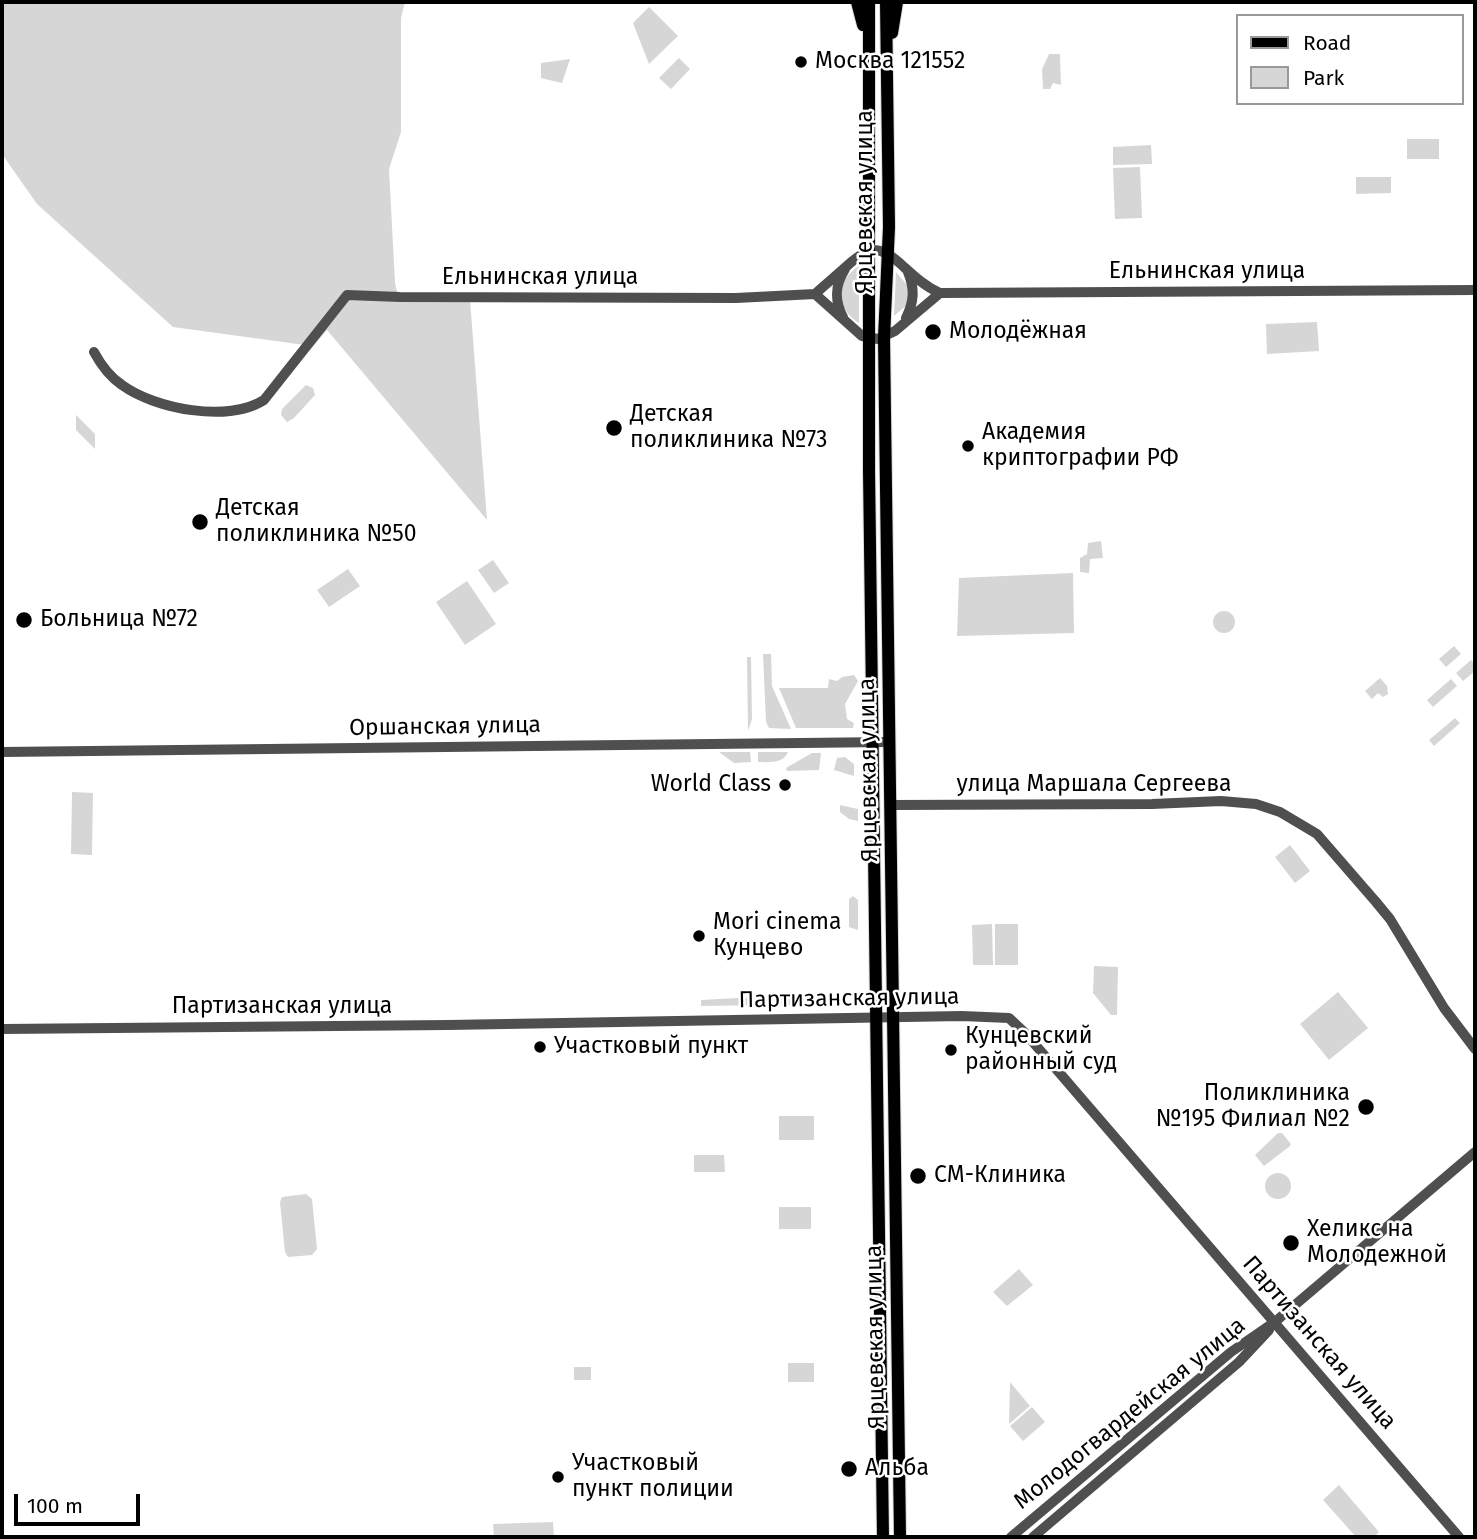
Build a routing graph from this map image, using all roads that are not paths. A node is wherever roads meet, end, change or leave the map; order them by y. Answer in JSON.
{"nodes":[{"id":1,"x":857,"y":2,"type":"edge"},
{"id":2,"x":869,"y":2,"type":"edge"},
{"id":3,"x":886,"y":2,"type":"edge"},
{"id":4,"x":897,"y":2,"type":"edge"},
{"id":5,"x":869,"y":58,"type":"junction"},
{"id":6,"x":887,"y":71,"type":"junction"},
{"id":7,"x":867,"y":149,"type":"junction"},
{"id":8,"x":888,"y":149,"type":"junction"},
{"id":9,"x":867,"y":250,"type":"junction"},
{"id":10,"x":889,"y":253,"type":"junction"},
{"id":11,"x":846,"y":266,"type":"junction"},
{"id":12,"x":904,"y":267,"type":"junction"},
{"id":13,"x":1475,"y":290,"type":"edge"},
{"id":14,"x":940,"y":293,"type":"junction"},
{"id":15,"x":815,"y":294,"type":"junction"},
{"id":16,"x":904,"y":321,"type":"junction"},
{"id":17,"x":847,"y":323,"type":"junction"},
{"id":18,"x":884,"y":338,"type":"junction"},
{"id":19,"x":868,"y":339,"type":"junction"},
{"id":20,"x":94,"y":352,"type":"dead end"},
{"id":21,"x":889,"y":742,"type":"junction"},
{"id":22,"x":873,"y":743,"type":"junction"},
{"id":23,"x":2,"y":752,"type":"edge"},
{"id":24,"x":891,"y":805,"type":"junction"},
{"id":25,"x":877,"y":1018,"type":"junction"},
{"id":26,"x":893,"y":1018,"type":"junction"},
{"id":27,"x":2,"y":1029,"type":"edge"},
{"id":28,"x":1475,"y":1049,"type":"edge"},
{"id":29,"x":1475,"y":1152,"type":"edge"},
{"id":30,"x":1276,"y":1321,"type":"junction"},
{"id":31,"x":883,"y":1537,"type":"edge"},
{"id":32,"x":900,"y":1537,"type":"edge"},
{"id":33,"x":1011,"y":1537,"type":"edge"},
{"id":34,"x":1033,"y":1537,"type":"edge"},
{"id":35,"x":1459,"y":1537,"type":"edge"}],
"edges":[{"from":1,"to":5,"type":"main road"},
{"from":2,"to":5,"type":"main road","name":"Ярцевская улица"},
{"from":3,"to":6,"type":"main road","name":"Ярцевская улица"},
{"from":4,"to":6,"type":"main road"},
{"from":5,"to":7,"type":"main road","name":"Ярцевская улица"},
{"from":6,"to":8,"type":"main road","name":"Ярцевская улица"},
{"from":7,"to":8,"type":"main road"},
{"from":7,"to":9,"type":"main road","name":"Ярцевская улица"},
{"from":8,"to":10,"type":"main road","name":"Ярцевская улица"},
{"from":9,"to":10,"type":"street"},
{"from":9,"to":11,"type":"street"},
{"from":9,"to":19,"type":"main road","name":"Ярцевская улица"},
{"from":10,"to":12,"type":"street"},
{"from":10,"to":18,"type":"main road","name":"Ярцевская улица"},
{"from":11,"to":15,"type":"street"},
{"from":11,"to":17,"type":"street"},
{"from":12,"to":14,"type":"street"},
{"from":12,"to":16,"type":"street"},
{"from":13,"to":14,"type":"street","name":"Ельнинская улица"},
{"from":14,"to":16,"type":"street"},
{"from":15,"to":17,"type":"street"},
{"from":15,"to":20,"type":"street","name":"Ельнинская улица"},
{"from":16,"to":18,"type":"street"},
{"from":17,"to":19,"type":"street"},
{"from":18,"to":19,"type":"street"},
{"from":18,"to":21,"type":"main road","name":"Ярцевская улица"},
{"from":19,"to":22,"type":"main road","name":"Ярцевская улица"},
{"from":21,"to":22,"type":"street","name":"Оршанская улица"},
{"from":21,"to":24,"type":"main road","name":"Ярцевская улица"},
{"from":22,"to":23,"type":"street","name":"Оршанская улица"},
{"from":22,"to":25,"type":"main road","name":"Ярцевская улица"},
{"from":24,"to":26,"type":"main road","name":"Ярцевская улица"},
{"from":24,"to":28,"type":"street","name":"улица Маршала Сергеева"},
{"from":25,"to":26,"type":"street","name":"Партизанская улица"},
{"from":25,"to":27,"type":"street","name":"Партизанская улица"},
{"from":25,"to":31,"type":"main road","name":"Ярцевская улица"},
{"from":26,"to":30,"type":"street","name":"Партизанская улица"},
{"from":26,"to":32,"type":"main road","name":"Ярцевская улица"},
{"from":29,"to":30,"type":"street","name":"Молодогвардейская улица"},
{"from":30,"to":33,"type":"street","name":"Молодогвардейская улица"},
{"from":30,"to":34,"type":"street","name":"Молодогвардейская улица"},
{"from":30,"to":35,"type":"street","name":"Партизанская улица"}]}
